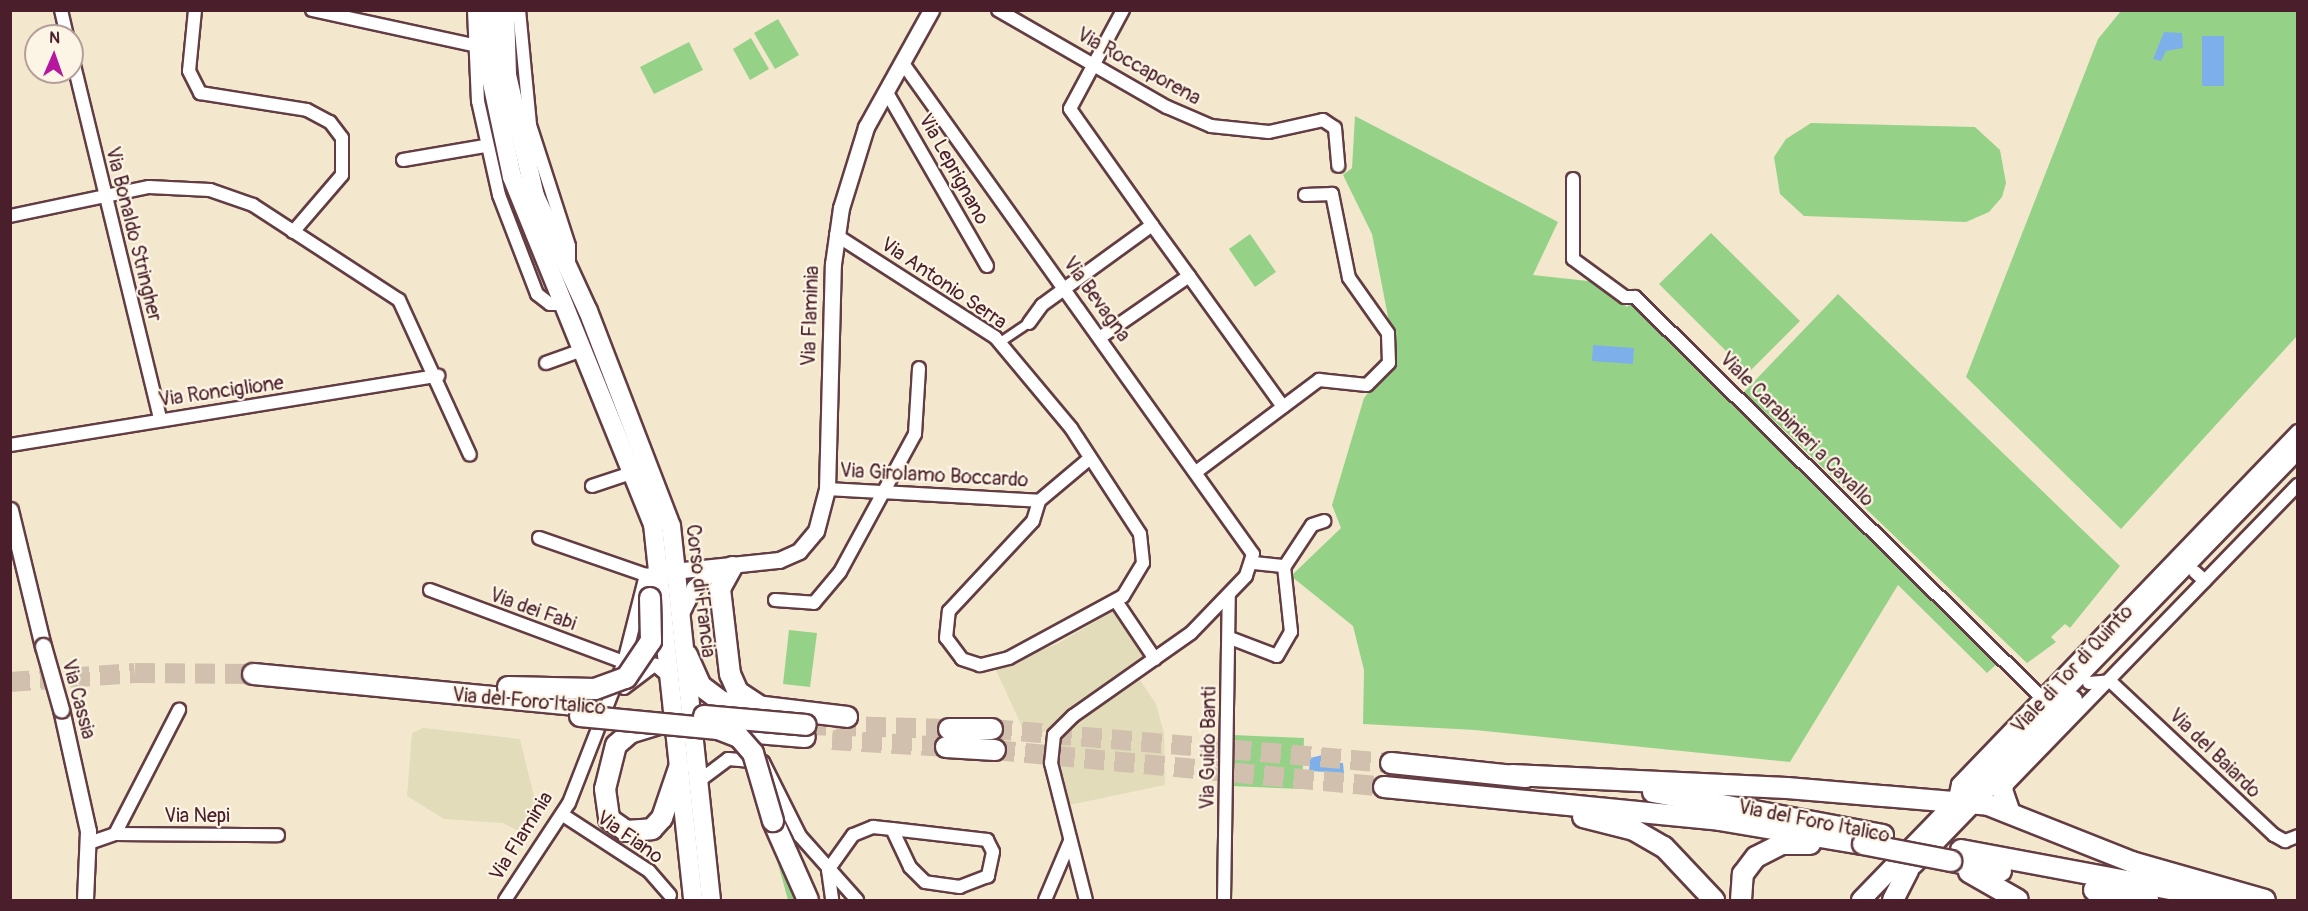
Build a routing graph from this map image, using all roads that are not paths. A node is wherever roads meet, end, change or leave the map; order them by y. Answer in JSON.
{"nodes":[{"id":1,"x":195,"y":10,"type":"edge"},
{"id":2,"x":312,"y":10,"type":"edge"},
{"id":3,"x":475,"y":10,"type":"edge"},
{"id":4,"x":517,"y":10,"type":"edge"},
{"id":5,"x":931,"y":10,"type":"edge"},
{"id":6,"x":998,"y":10,"type":"edge"},
{"id":7,"x":1123,"y":10,"type":"edge"},
{"id":8,"x":496,"y":18,"type":"edge"},
{"id":9,"x":472,"y":45,"type":"junction"},
{"id":10,"x":902,"y":62,"type":"junction"},
{"id":11,"x":1093,"y":63,"type":"junction"},
{"id":12,"x":498,"y":65,"type":"junction"},
{"id":13,"x":522,"y":71,"type":"junction"},
{"id":14,"x":78,"y":84,"type":"edge"},
{"id":15,"x":886,"y":91,"type":"junction"},
{"id":16,"x":478,"y":101,"type":"junction"},
{"id":17,"x":485,"y":146,"type":"junction"},
{"id":18,"x":403,"y":160,"type":"dead end"},
{"id":19,"x":1338,"y":166,"type":"dead end"},
{"id":20,"x":1573,"y":179,"type":"dead end"},
{"id":21,"x":1305,"y":195,"type":"dead end"},
{"id":22,"x":104,"y":196,"type":"junction"},
{"id":23,"x":10,"y":216,"type":"edge"},
{"id":24,"x":1152,"y":225,"type":"junction"},
{"id":25,"x":293,"y":232,"type":"junction"},
{"id":26,"x":836,"y":235,"type":"junction"},
{"id":27,"x":987,"y":266,"type":"dead end"},
{"id":28,"x":1189,"y":276,"type":"junction"},
{"id":29,"x":562,"y":278,"type":"junction"},
{"id":30,"x":531,"y":279,"type":"junction"},
{"id":31,"x":1065,"y":288,"type":"junction"},
{"id":32,"x":566,"y":304,"type":"junction"},
{"id":33,"x":1029,"y":323,"type":"joint"},
{"id":34,"x":1101,"y":337,"type":"junction"},
{"id":35,"x":999,"y":343,"type":"junction"},
{"id":36,"x":585,"y":349,"type":"junction"},
{"id":37,"x":546,"y":363,"type":"dead end"},
{"id":38,"x":919,"y":368,"type":"dead end"},
{"id":39,"x":438,"y":376,"type":"junction"},
{"id":40,"x":1283,"y":407,"type":"junction"},
{"id":41,"x":160,"y":419,"type":"junction"},
{"id":42,"x":2298,"y":431,"type":"edge"},
{"id":43,"x":10,"y":445,"type":"edge"},
{"id":44,"x":2298,"y":449,"type":"edge"},
{"id":45,"x":470,"y":454,"type":"dead end"},
{"id":46,"x":1089,"y":459,"type":"junction"},
{"id":47,"x":2298,"y":467,"type":"edge"},
{"id":48,"x":634,"y":472,"type":"junction"},
{"id":49,"x":1196,"y":472,"type":"junction"},
{"id":50,"x":2298,"y":485,"type":"edge"},
{"id":51,"x":592,"y":486,"type":"dead end"},
{"id":52,"x":827,"y":489,"type":"junction"},
{"id":53,"x":887,"y":490,"type":"junction"},
{"id":54,"x":2242,"y":499,"type":"junction"},
{"id":55,"x":1039,"y":501,"type":"junction"},
{"id":56,"x":10,"y":510,"type":"edge"},
{"id":57,"x":1324,"y":521,"type":"dead end"},
{"id":58,"x":539,"y":538,"type":"dead end"},
{"id":59,"x":1254,"y":563,"type":"junction"},
{"id":60,"x":1284,"y":566,"type":"junction"},
{"id":61,"x":724,"y":567,"type":"junction"},
{"id":62,"x":661,"y":573,"type":"junction"},
{"id":63,"x":2200,"y":577,"type":"junction"},
{"id":64,"x":430,"y":590,"type":"dead end"},
{"id":65,"x":2181,"y":596,"type":"junction"},
{"id":66,"x":1229,"y":597,"type":"junction"},
{"id":67,"x":775,"y":600,"type":"dead end"},
{"id":68,"x":1116,"y":601,"type":"junction"},
{"id":69,"x":682,"y":611,"type":"junction"},
{"id":70,"x":1230,"y":638,"type":"junction"},
{"id":71,"x":687,"y":654,"type":"junction"},
{"id":72,"x":1155,"y":659,"type":"junction"},
{"id":73,"x":624,"y":662,"type":"junction"},
{"id":74,"x":669,"y":678,"type":"junction"},
{"id":75,"x":2110,"y":681,"type":"junction"},
{"id":76,"x":2065,"y":682,"type":"junction"},
{"id":77,"x":2089,"y":683,"type":"junction"},
{"id":78,"x":437,"y":692,"type":"junction"},
{"id":79,"x":612,"y":694,"type":"junction"},
{"id":80,"x":2042,"y":698,"type":"junction"},
{"id":81,"x":769,"y":709,"type":"junction"},
{"id":82,"x":179,"y":710,"type":"dead end"},
{"id":83,"x":583,"y":711,"type":"junction"},
{"id":84,"x":847,"y":717,"type":"dead end"},
{"id":85,"x":659,"y":724,"type":"junction"},
{"id":86,"x":718,"y":729,"type":"junction"},
{"id":87,"x":992,"y":729,"type":"tunnel mouth"},
{"id":88,"x":995,"y":750,"type":"tunnel mouth"},
{"id":89,"x":1391,"y":763,"type":"tunnel mouth"},
{"id":90,"x":2028,"y":763,"type":"junction"},
{"id":91,"x":679,"y":768,"type":"junction"},
{"id":92,"x":2006,"y":771,"type":"junction"},
{"id":93,"x":1512,"y":775,"type":"junction"},
{"id":94,"x":699,"y":781,"type":"junction"},
{"id":95,"x":1384,"y":787,"type":"tunnel mouth"},
{"id":96,"x":2002,"y":790,"type":"junction"},
{"id":97,"x":1439,"y":792,"type":"junction"},
{"id":98,"x":1954,"y":803,"type":"junction"},
{"id":99,"x":1974,"y":803,"type":"junction"},
{"id":100,"x":2009,"y":810,"type":"junction"},
{"id":101,"x":1723,"y":812,"type":"junction"},
{"id":102,"x":563,"y":815,"type":"junction"},
{"id":103,"x":1771,"y":820,"type":"junction"},
{"id":104,"x":892,"y":829,"type":"junction"},
{"id":105,"x":115,"y":834,"type":"junction"},
{"id":106,"x":278,"y":836,"type":"dead end"},
{"id":107,"x":2298,"y":836,"type":"edge"},
{"id":108,"x":1070,"y":841,"type":"junction"},
{"id":109,"x":89,"y":843,"type":"junction"},
{"id":110,"x":1859,"y":844,"type":"junction"},
{"id":111,"x":1955,"y":858,"type":"junction"},
{"id":112,"x":828,"y":870,"type":"junction"},
{"id":113,"x":1908,"y":870,"type":"junction"},
{"id":114,"x":670,"y":895,"type":"dead end"},
{"id":115,"x":85,"y":900,"type":"edge"},
{"id":116,"x":505,"y":900,"type":"edge"},
{"id":117,"x":693,"y":900,"type":"edge"},
{"id":118,"x":711,"y":900,"type":"edge"},
{"id":119,"x":808,"y":900,"type":"edge"},
{"id":120,"x":832,"y":900,"type":"edge"},
{"id":121,"x":857,"y":900,"type":"edge"},
{"id":122,"x":1044,"y":900,"type":"edge"},
{"id":123,"x":1086,"y":900,"type":"edge"},
{"id":124,"x":1224,"y":900,"type":"edge"},
{"id":125,"x":1714,"y":900,"type":"edge"},
{"id":126,"x":1741,"y":900,"type":"edge"},
{"id":127,"x":1861,"y":900,"type":"edge"},
{"id":128,"x":1878,"y":900,"type":"edge"},
{"id":129,"x":1893,"y":900,"type":"edge"},
{"id":130,"x":2018,"y":900,"type":"edge"},
{"id":131,"x":2148,"y":900,"type":"edge"},
{"id":132,"x":2234,"y":900,"type":"edge"},
{"id":133,"x":2265,"y":900,"type":"edge"}],
"edges":[{"from":1,"to":25,"type":"street"},
{"from":2,"to":9,"type":"street"},
{"from":3,"to":8,"type":"main road","name":"Corso di Francia"},
{"from":3,"to":9,"type":"street","name":"Corso di Francia"},
{"from":4,"to":8,"type":"street","name":"Corso di Francia"},
{"from":4,"to":13,"type":"street","name":"Corso di Francia"},
{"from":5,"to":10,"type":"street","name":"Via Flaminia"},
{"from":6,"to":11,"type":"street","name":"Via Roccaporena"},
{"from":7,"to":11,"type":"street"},
{"from":8,"to":9,"type":"street","name":"Corso di Francia"},
{"from":8,"to":12,"type":"main road","name":"Corso di Francia"},
{"from":9,"to":16,"type":"street","name":"Corso di Francia"},
{"from":10,"to":15,"type":"street","name":"Via Flaminia"},
{"from":10,"to":31,"type":"street","name":"Via Bevagna"},
{"from":11,"to":19,"type":"street","name":"Via Roccaporena"},
{"from":11,"to":24,"type":"street"},
{"from":12,"to":13,"type":"street"},
{"from":12,"to":16,"type":"street","name":"Corso di Francia"},
{"from":12,"to":29,"type":"main road","name":"Corso di Francia"},
{"from":13,"to":29,"type":"street","name":"Corso di Francia"},
{"from":14,"to":22,"type":"street","name":"Via Bonaldo Stringher"},
{"from":15,"to":26,"type":"street","name":"Via Flaminia"},
{"from":15,"to":27,"type":"street","name":"Via Leprignano"},
{"from":16,"to":17,"type":"street","name":"Corso di Francia"},
{"from":17,"to":18,"type":"street"},
{"from":17,"to":30,"type":"street","name":"Corso di Francia"},
{"from":20,"to":80,"type":"street","name":"Viale Carabinieri a Cavallo"},
{"from":21,"to":40,"type":"street"},
{"from":22,"to":23,"type":"street"},
{"from":22,"to":25,"type":"street"},
{"from":22,"to":41,"type":"street","name":"Via Bonaldo Stringher"},
{"from":24,"to":28,"type":"street"},
{"from":24,"to":31,"type":"street"},
{"from":25,"to":39,"type":"street"},
{"from":26,"to":35,"type":"street","name":"Via Antonio Serra"},
{"from":26,"to":52,"type":"street","name":"Via Flaminia"},
{"from":28,"to":34,"type":"street"},
{"from":28,"to":40,"type":"street"},
{"from":29,"to":30,"type":"street"},
{"from":29,"to":32,"type":"main road","name":"Corso di Francia"},
{"from":29,"to":62,"type":"main road","name":"Corso di Francia"},
{"from":30,"to":32,"type":"street","name":"Corso di Francia"},
{"from":31,"to":33,"type":"street"},
{"from":31,"to":34,"type":"street","name":"Via Bevagna"},
{"from":32,"to":36,"type":"main road","name":"Corso di Francia"},
{"from":33,"to":35,"type":"street"},
{"from":34,"to":49,"type":"street","name":"Via Bevagna"},
{"from":35,"to":46,"type":"street","name":"Via Antonio Serra"},
{"from":36,"to":37,"type":"street"},
{"from":36,"to":48,"type":"main road","name":"Corso di Francia"},
{"from":38,"to":53,"type":"street"},
{"from":39,"to":41,"type":"street","name":"Via Ronciglione"},
{"from":39,"to":45,"type":"street"},
{"from":40,"to":49,"type":"street"},
{"from":41,"to":43,"type":"street","name":"Via Ronciglione"},
{"from":42,"to":54,"type":"street","name":"Viale di Tor di Quinto"},
{"from":44,"to":54,"type":"main road","name":"Viale di Tor di Quinto"},
{"from":46,"to":55,"type":"street"},
{"from":46,"to":68,"type":"street","name":"Via Antonio Serra"},
{"from":47,"to":63,"type":"main road","name":"Viale di Tor di Quinto"},
{"from":48,"to":51,"type":"street"},
{"from":48,"to":62,"type":"main road","name":"Corso di Francia"},
{"from":49,"to":59,"type":"street","name":"Via Bevagna"},
{"from":50,"to":63,"type":"street","name":"Viale di Tor di Quinto"},
{"from":52,"to":53,"type":"street","name":"Via Girolamo Boccardo"},
{"from":52,"to":61,"type":"street","name":"Via Flaminia"},
{"from":53,"to":55,"type":"street","name":"Via Girolamo Boccardo"},
{"from":53,"to":67,"type":"street"},
{"from":54,"to":76,"type":"main road","name":"Viale di Tor di Quinto"},
{"from":55,"to":68,"type":"street","name":"Via Antonio Serra"},
{"from":56,"to":109,"type":"street","name":"Via Cassia","bridge":true},
{"from":57,"to":60,"type":"street"},
{"from":58,"to":62,"type":"street"},
{"from":59,"to":60,"type":"street"},
{"from":59,"to":66,"type":"street"},
{"from":60,"to":70,"type":"street"},
{"from":61,"to":62,"type":"street","name":"Via Flaminia"},
{"from":61,"to":69,"type":"street"},
{"from":61,"to":81,"type":"highway"},
{"from":62,"to":69,"type":"main road","name":"Corso di Francia"},
{"from":62,"to":73,"type":"street","name":"Via Flaminia"},
{"from":62,"to":74,"type":"main road","name":"Corso di Francia"},
{"from":62,"to":78,"type":"highway","bridge":true},
{"from":63,"to":65,"type":"main road","name":"Viale di Tor di Quinto"},
{"from":64,"to":73,"type":"street","name":"Via dei Fabi"},
{"from":65,"to":75,"type":"street","name":"Viale di Tor di Quinto"},
{"from":65,"to":77,"type":"main road","name":"Viale di Tor di Quinto"},
{"from":66,"to":70,"type":"street","name":"Via Guido Banti"},
{"from":66,"to":72,"type":"street"},
{"from":68,"to":72,"type":"street"},
{"from":69,"to":71,"type":"main road","name":"Corso di Francia"},
{"from":70,"to":124,"type":"street","name":"Via Guido Banti"},
{"from":71,"to":81,"type":"highway"},
{"from":71,"to":94,"type":"main road","name":"Corso di Francia"},
{"from":72,"to":108,"type":"street"},
{"from":73,"to":79,"type":"street","name":"Via Flaminia"},
{"from":74,"to":79,"type":"street"},
{"from":74,"to":91,"type":"main road","name":"Corso di Francia"},
{"from":75,"to":77,"type":"street"},
{"from":75,"to":90,"type":"street","name":"Viale di Tor di Quinto"},
{"from":75,"to":107,"type":"street","name":"Via del Baiardo"},
{"from":76,"to":80,"type":"street","name":"Viale di Tor di Quinto"},
{"from":76,"to":98,"type":"main road","name":"Viale di Tor di Quinto"},
{"from":77,"to":92,"type":"main road","name":"Viale di Tor di Quinto"},
{"from":78,"to":83,"type":"highway","name":"Via del Foro Italico"},
{"from":78,"to":83,"type":"highway","name":"Via del Foro Italico"},
{"from":79,"to":102,"type":"street","name":"Via Flaminia"},
{"from":80,"to":98,"type":"street","name":"Viale di Tor di Quinto"},
{"from":81,"to":84,"type":"highway"},
{"from":82,"to":105,"type":"street"},
{"from":83,"to":85,"type":"highway","name":"Via del Foro Italico","bridge":true},
{"from":83,"to":86,"type":"highway","name":"Via del Foro Italico","bridge":true},
{"from":85,"to":86,"type":"highway","name":"Via del Foro Italico","bridge":true},
{"from":85,"to":91,"type":"highway"},
{"from":86,"to":119,"type":"highway","bridge":true},
{"from":87,"to":88,"type":"highway"},
{"from":89,"to":93,"type":"highway","name":"Via del Foro Italico"},
{"from":90,"to":92,"type":"street"},
{"from":90,"to":96,"type":"street","name":"Viale di Tor di Quinto"},
{"from":91,"to":117,"type":"main road","name":"Corso di Francia"},
{"from":92,"to":96,"type":"highway"},
{"from":92,"to":99,"type":"main road","name":"Viale di Tor di Quinto"},
{"from":93,"to":98,"type":"highway"},
{"from":93,"to":101,"type":"highway","name":"Via del Foro Italico"},
{"from":94,"to":112,"type":"street"},
{"from":94,"to":118,"type":"main road","name":"Corso di Francia"},
{"from":95,"to":97,"type":"highway","name":"Via del Foro Italico"},
{"from":96,"to":100,"type":"highway"},
{"from":97,"to":101,"type":"highway","name":"Via del Foro Italico"},
{"from":97,"to":125,"type":"highway"},
{"from":98,"to":99,"type":"highway"},
{"from":98,"to":127,"type":"main road","name":"Viale di Tor di Quinto"},
{"from":99,"to":100,"type":"highway"},
{"from":99,"to":113,"type":"main road","name":"Viale di Tor di Quinto"},
{"from":100,"to":133,"type":"highway"},
{"from":101,"to":103,"type":"highway","name":"Via del Foro Italico"},
{"from":102,"to":114,"type":"street","name":"Via Fiano"},
{"from":102,"to":116,"type":"street","name":"Via Flaminia"},
{"from":103,"to":110,"type":"highway","name":"Via del Foro Italico"},
{"from":103,"to":111,"type":"highway","name":"Via del Foro Italico"},
{"from":104,"to":104,"type":"street"},
{"from":104,"to":112,"type":"street"},
{"from":105,"to":106,"type":"street","name":"Via Nepi"},
{"from":105,"to":109,"type":"street","name":"Via Nepi"},
{"from":108,"to":122,"type":"street"},
{"from":108,"to":123,"type":"street"},
{"from":109,"to":115,"type":"street","name":"Via Cassia"},
{"from":110,"to":111,"type":"highway","name":"Via del Foro Italico","bridge":true},
{"from":110,"to":126,"type":"highway"},
{"from":111,"to":130,"type":"highway"},
{"from":111,"to":131,"type":"highway","name":"Via del Foro Italico"},
{"from":111,"to":132,"type":"highway","name":"Via del Foro Italico"},
{"from":112,"to":120,"type":"street"},
{"from":112,"to":121,"type":"street"},
{"from":113,"to":128,"type":"main road","name":"Viale di Tor di Quinto"},
{"from":113,"to":129,"type":"highway"}]}
